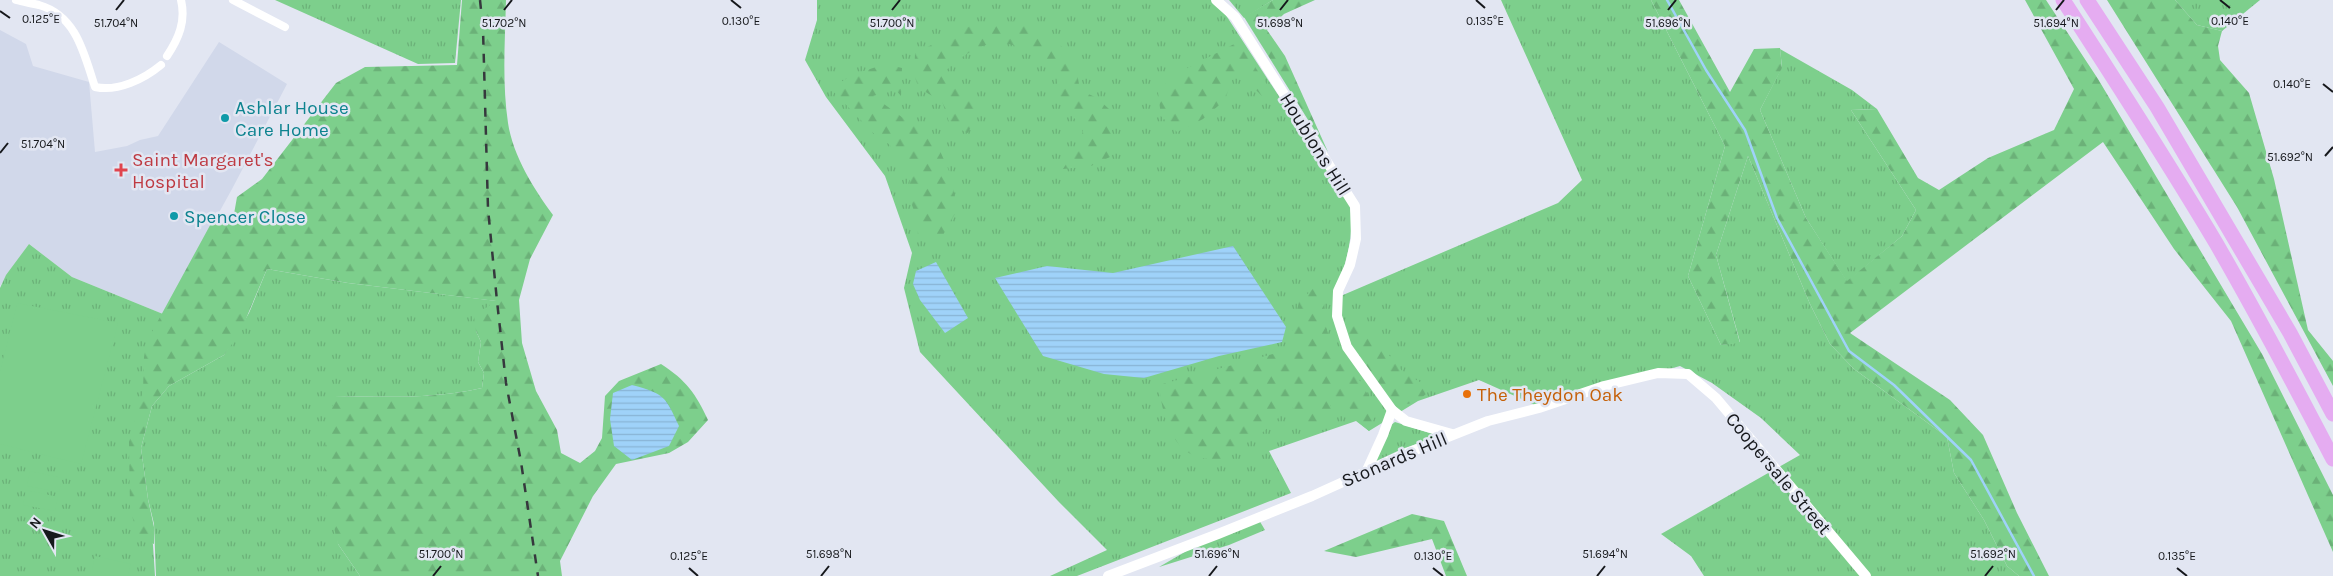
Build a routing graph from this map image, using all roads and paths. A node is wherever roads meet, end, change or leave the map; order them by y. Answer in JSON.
{"nodes":[{"id":1,"x":16,"y":0,"type":"edge"},
{"id":2,"x":181,"y":0,"type":"edge"},
{"id":3,"x":233,"y":0,"type":"edge"},
{"id":4,"x":1216,"y":0,"type":"edge"},
{"id":5,"x":2063,"y":0,"type":"edge"},
{"id":6,"x":2087,"y":0,"type":"edge"},
{"id":7,"x":285,"y":27,"type":"dead end"},
{"id":8,"x":167,"y":56,"type":"dead end"},
{"id":9,"x":161,"y":65,"type":"dead end"},
{"id":10,"x":1688,"y":374,"type":"joint"},
{"id":11,"x":1392,"y":410,"type":"junction"},
{"id":12,"x":2333,"y":414,"type":"edge"},
{"id":13,"x":1452,"y":434,"type":"junction"},
{"id":14,"x":2333,"y":459,"type":"edge"},
{"id":15,"x":1367,"y":470,"type":"junction"},
{"id":16,"x":1108,"y":576,"type":"edge"},
{"id":17,"x":1866,"y":576,"type":"edge"}],
"edges":[{"from":1,"to":9,"type":"street"},
{"from":2,"to":8,"type":"street"},
{"from":3,"to":7,"type":"street"},
{"from":4,"to":11,"type":"street","name":"Houblons Hill"},
{"from":5,"to":14,"type":"highway"},
{"from":6,"to":12,"type":"highway"},
{"from":10,"to":13,"type":"street","name":"Stonards Hill"},
{"from":10,"to":17,"type":"street","name":"Coopersale Street"},
{"from":11,"to":13,"type":"street","name":"Houblons Hill"},
{"from":11,"to":15,"type":"street"},
{"from":13,"to":15,"type":"street","name":"Stonards Hill"},
{"from":15,"to":16,"type":"street","name":"Stonards Hill"}]}
